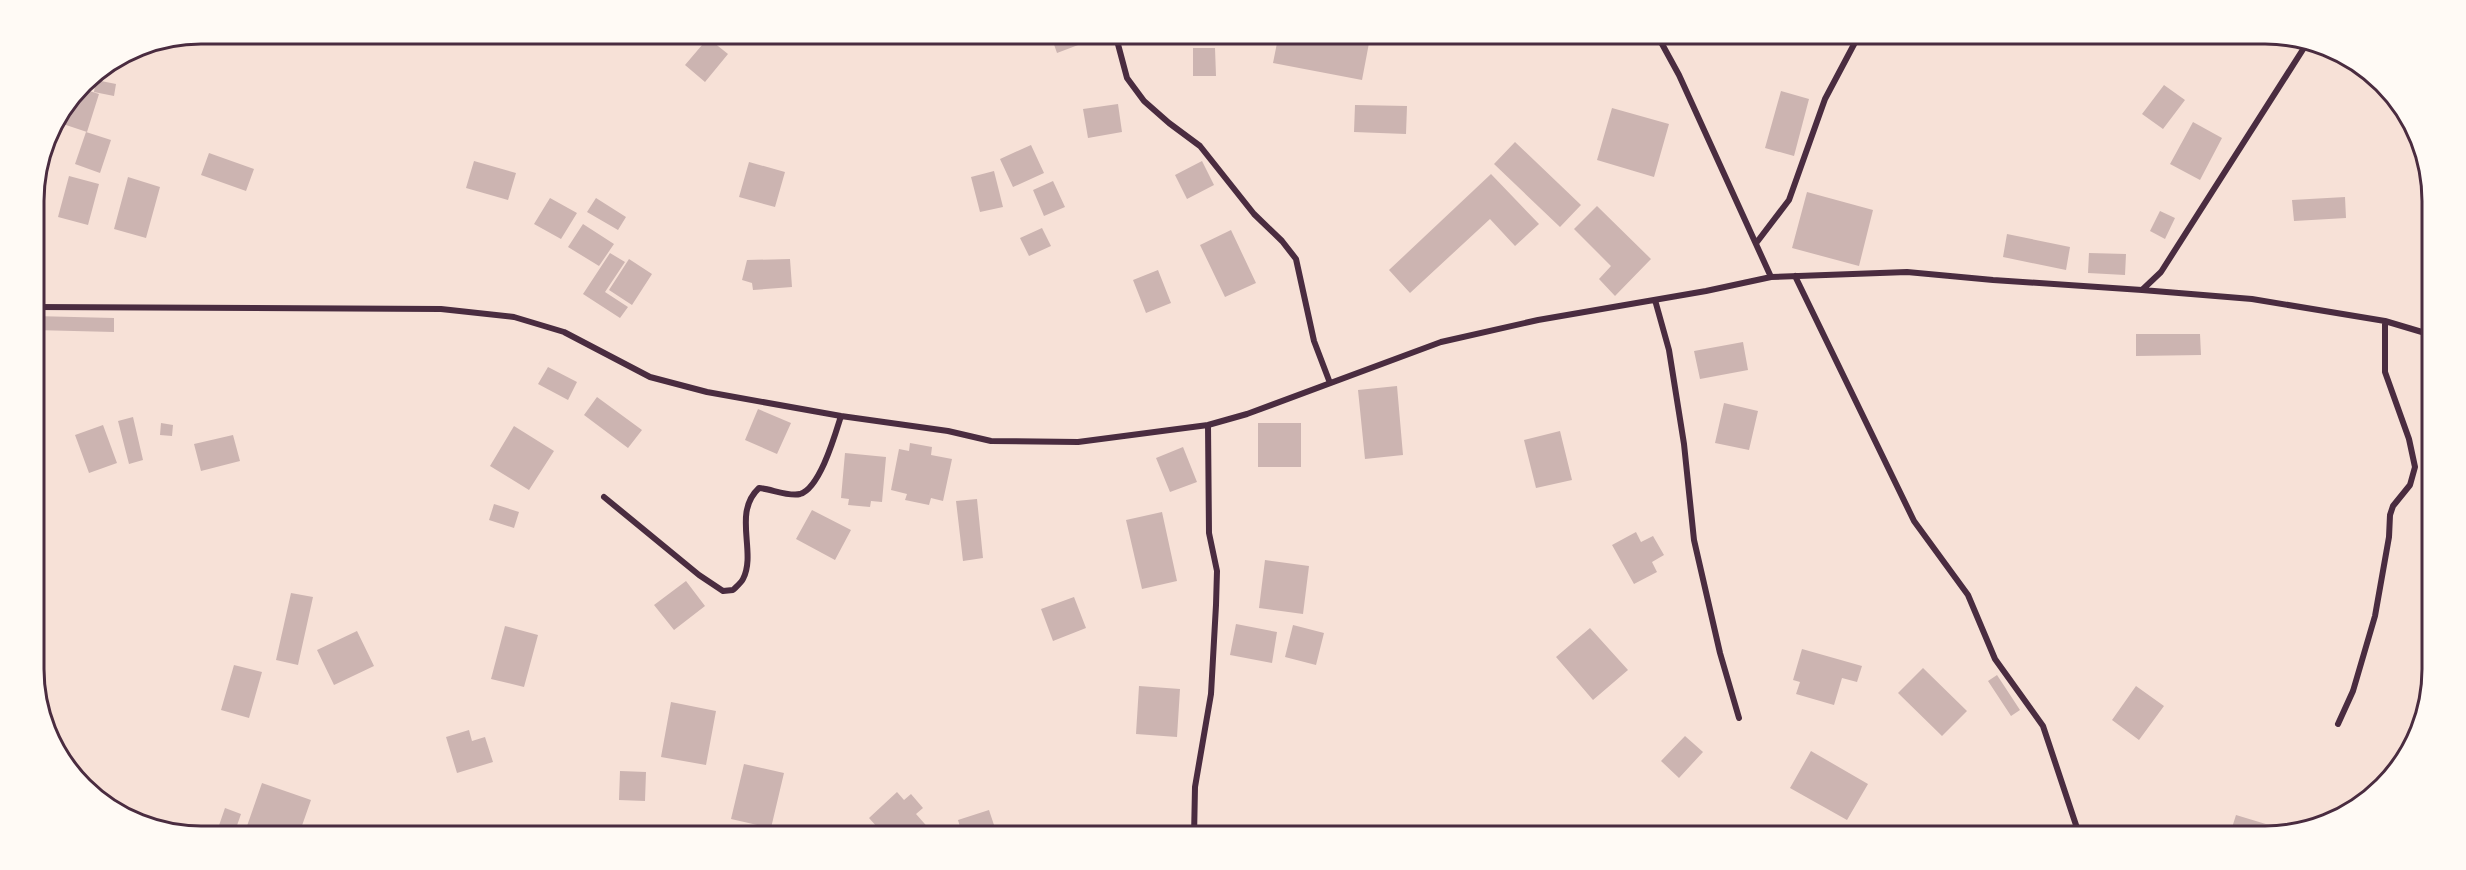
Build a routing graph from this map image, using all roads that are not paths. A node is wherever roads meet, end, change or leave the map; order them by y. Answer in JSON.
{"nodes":[{"id":1,"x":1118,"y":44,"type":"edge"},
{"id":2,"x":1662,"y":44,"type":"edge"},
{"id":3,"x":1854,"y":44,"type":"edge"},
{"id":4,"x":2304,"y":49,"type":"edge"},
{"id":5,"x":1757,"y":242,"type":"junction"},
{"id":6,"x":1795,"y":276,"type":"junction"},
{"id":7,"x":1771,"y":277,"type":"junction"},
{"id":8,"x":2142,"y":290,"type":"junction"},
{"id":9,"x":1655,"y":300,"type":"junction"},
{"id":10,"x":44,"y":307,"type":"edge"},
{"id":11,"x":2385,"y":321,"type":"junction"},
{"id":12,"x":2422,"y":332,"type":"edge"},
{"id":13,"x":1330,"y":383,"type":"junction"},
{"id":14,"x":842,"y":416,"type":"junction"},
{"id":15,"x":1208,"y":425,"type":"junction"},
{"id":16,"x":604,"y":497,"type":"dead end"},
{"id":17,"x":1739,"y":718,"type":"dead end"},
{"id":18,"x":2338,"y":724,"type":"dead end"},
{"id":19,"x":1194,"y":826,"type":"edge"},
{"id":20,"x":2076,"y":826,"type":"edge"}],
"edges":[{"from":1,"to":13,"type":"street"},
{"from":2,"to":5,"type":"street"},
{"from":3,"to":5,"type":"street"},
{"from":4,"to":8,"type":"street"},
{"from":5,"to":7,"type":"street"},
{"from":6,"to":7,"type":"street"},
{"from":6,"to":8,"type":"street"},
{"from":6,"to":20,"type":"street"},
{"from":7,"to":9,"type":"street"},
{"from":8,"to":11,"type":"street"},
{"from":9,"to":13,"type":"street"},
{"from":9,"to":17,"type":"street"},
{"from":10,"to":14,"type":"street"},
{"from":11,"to":12,"type":"street"},
{"from":11,"to":18,"type":"street"},
{"from":13,"to":15,"type":"street"},
{"from":14,"to":15,"type":"street"},
{"from":14,"to":16,"type":"street"},
{"from":15,"to":19,"type":"street"}]}
